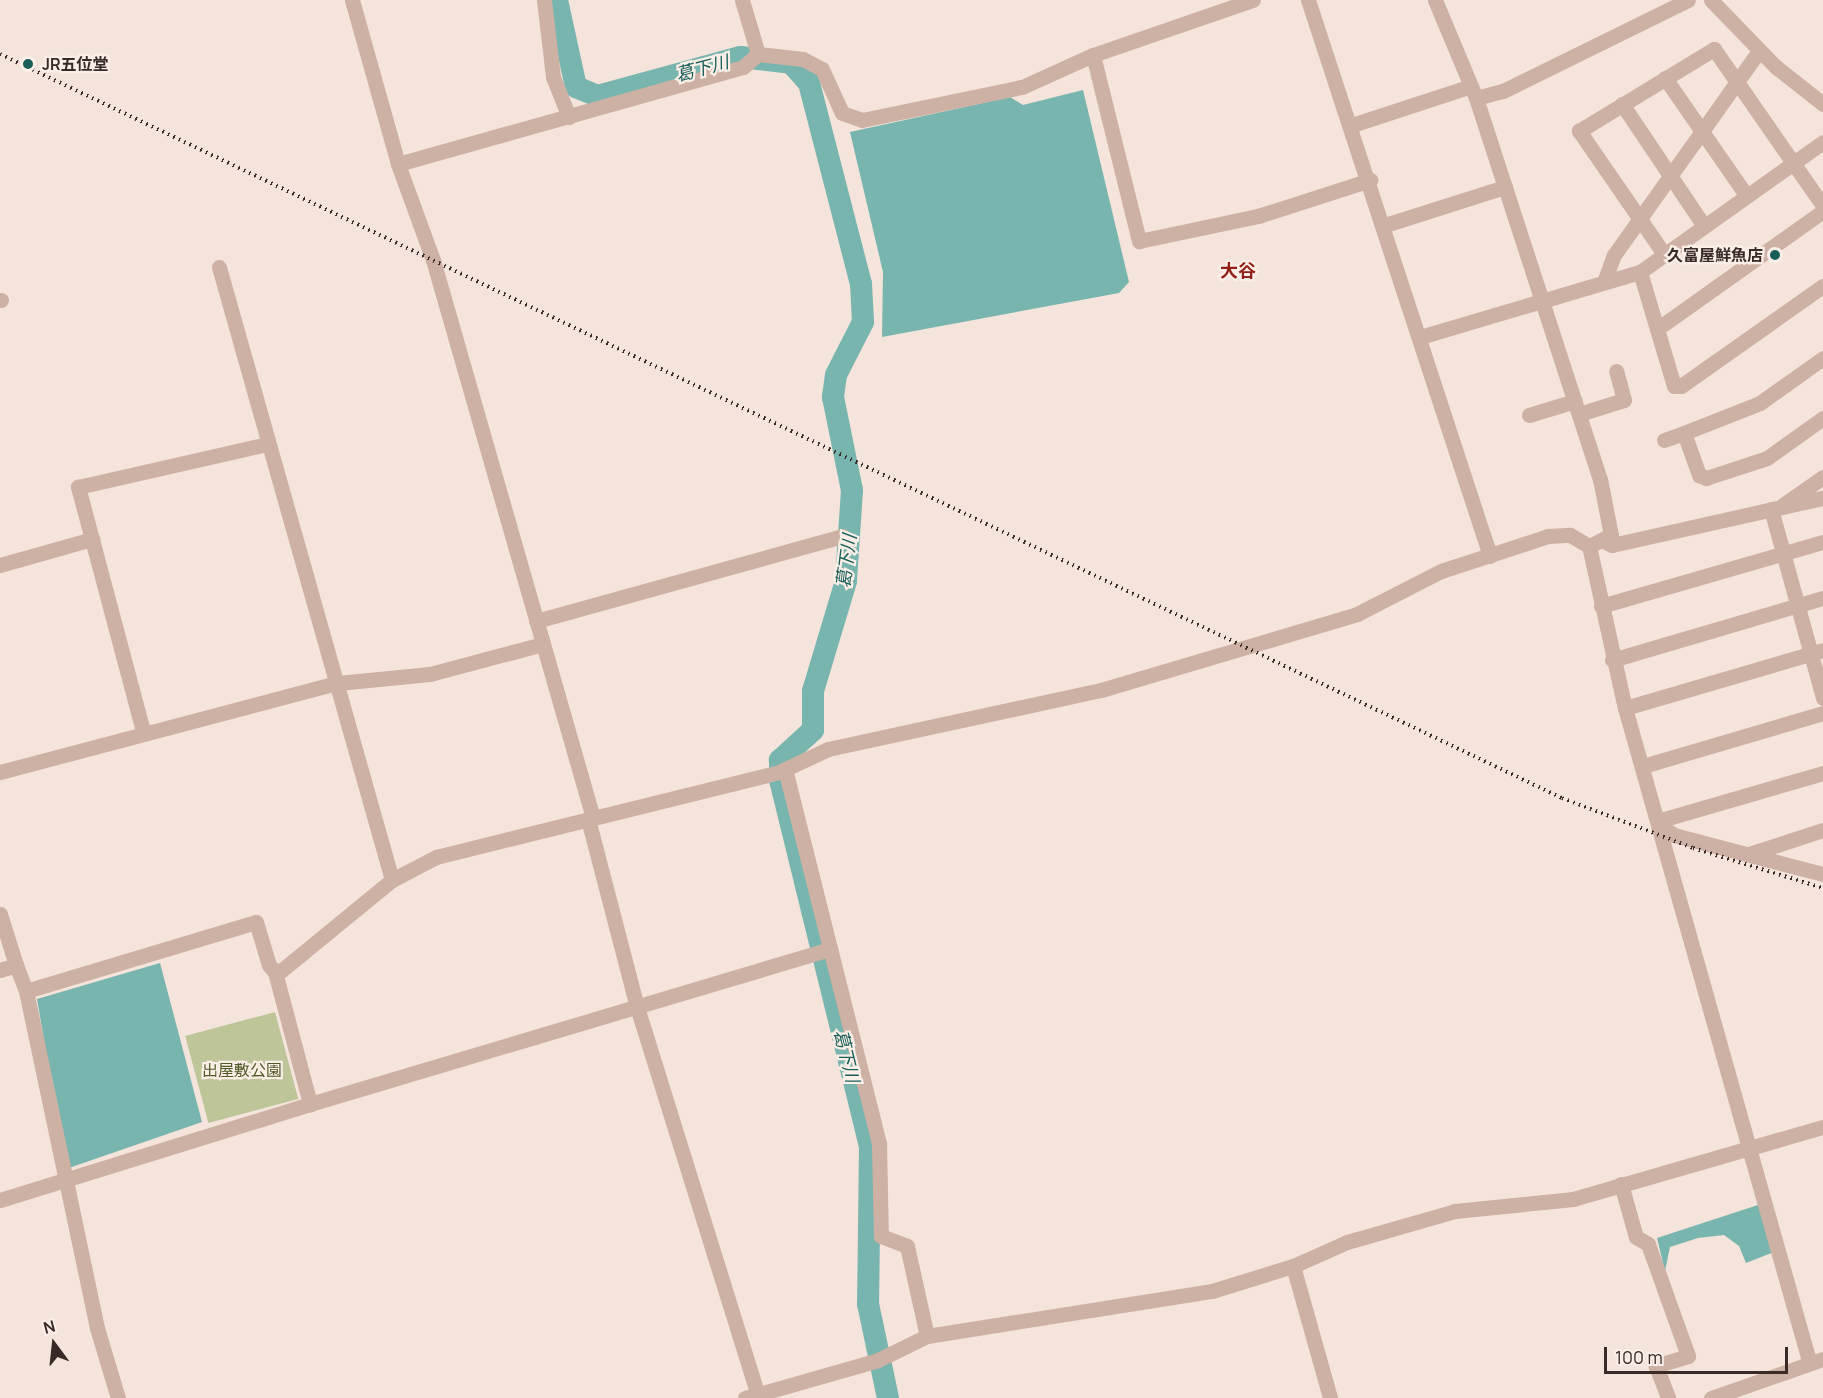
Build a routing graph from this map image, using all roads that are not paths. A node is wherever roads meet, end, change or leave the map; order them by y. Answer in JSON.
{"nodes":[{"id":1,"x":352,"y":0,"type":"edge"},
{"id":2,"x":544,"y":0,"type":"edge"},
{"id":3,"x":742,"y":0,"type":"edge"},
{"id":4,"x":1253,"y":0,"type":"edge"},
{"id":5,"x":1308,"y":0,"type":"edge"},
{"id":6,"x":1435,"y":0,"type":"edge"},
{"id":7,"x":1688,"y":0,"type":"edge"},
{"id":8,"x":1711,"y":0,"type":"edge"},
{"id":9,"x":1223,"y":5,"type":"edge"},
{"id":10,"x":1759,"y":51,"type":"junction"},
{"id":11,"x":758,"y":54,"type":"junction"},
{"id":12,"x":1093,"y":55,"type":"junction"},
{"id":13,"x":1665,"y":78,"type":"junction"},
{"id":14,"x":1735,"y":86,"type":"junction"},
{"id":15,"x":1473,"y":92,"type":"junction"},
{"id":16,"x":1821,"y":100,"type":"edge"},
{"id":17,"x":1622,"y":104,"type":"junction"},
{"id":18,"x":569,"y":117,"type":"junction"},
{"id":19,"x":1352,"y":125,"type":"junction"},
{"id":20,"x":1702,"y":129,"type":"junction"},
{"id":21,"x":1823,"y":142,"type":"edge"},
{"id":22,"x":1793,"y":163,"type":"junction"},
{"id":23,"x":398,"y":164,"type":"junction"},
{"id":24,"x":1670,"y":173,"type":"junction"},
{"id":25,"x":1370,"y":180,"type":"junction"},
{"id":26,"x":1505,"y":187,"type":"junction"},
{"id":27,"x":1746,"y":195,"type":"junction"},
{"id":28,"x":1823,"y":206,"type":"edge"},
{"id":29,"x":1823,"y":212,"type":"edge"},
{"id":30,"x":1639,"y":219,"type":"junction"},
{"id":31,"x":1385,"y":225,"type":"junction"},
{"id":32,"x":1704,"y":226,"type":"junction"},
{"id":33,"x":1664,"y":255,"type":"junction"},
{"id":34,"x":219,"y":267,"type":"dead end"},
{"id":35,"x":1640,"y":272,"type":"junction"},
{"id":36,"x":1605,"y":282,"type":"junction"},
{"id":37,"x":1823,"y":286,"type":"edge"},
{"id":38,"x":1542,"y":300,"type":"junction"},
{"id":39,"x":1657,"y":329,"type":"junction"},
{"id":40,"x":1420,"y":337,"type":"junction"},
{"id":41,"x":1823,"y":358,"type":"edge"},
{"id":42,"x":1616,"y":371,"type":"dead end"},
{"id":43,"x":1577,"y":407,"type":"junction"},
{"id":44,"x":1529,"y":415,"type":"dead end"},
{"id":45,"x":1823,"y":418,"type":"edge"},
{"id":46,"x":1684,"y":433,"type":"junction"},
{"id":47,"x":1664,"y":440,"type":"dead end"},
{"id":48,"x":267,"y":444,"type":"junction"},
{"id":49,"x":1823,"y":477,"type":"edge"},
{"id":50,"x":1823,"y":498,"type":"edge"},
{"id":51,"x":1777,"y":507,"type":"junction"},
{"id":52,"x":842,"y":536,"type":"dead end"},
{"id":53,"x":93,"y":539,"type":"junction"},
{"id":54,"x":1823,"y":542,"type":"edge"},
{"id":55,"x":1596,"y":543,"type":"junction"},
{"id":56,"x":1783,"y":554,"type":"junction"},
{"id":57,"x":1490,"y":556,"type":"junction"},
{"id":58,"x":0,"y":565,"type":"edge"},
{"id":59,"x":1823,"y":598,"type":"edge"},
{"id":60,"x":1601,"y":606,"type":"junction"},
{"id":61,"x":1797,"y":606,"type":"junction"},
{"id":62,"x":536,"y":621,"type":"junction"},
{"id":63,"x":543,"y":644,"type":"junction"},
{"id":64,"x":1816,"y":652,"type":"edge"},
{"id":65,"x":1612,"y":660,"type":"junction"},
{"id":66,"x":338,"y":683,"type":"junction"},
{"id":67,"x":1823,"y":698,"type":"edge"},
{"id":68,"x":1625,"y":708,"type":"junction"},
{"id":69,"x":1823,"y":712,"type":"edge"},
{"id":70,"x":143,"y":731,"type":"junction"},
{"id":71,"x":1643,"y":766,"type":"junction"},
{"id":72,"x":785,"y":769,"type":"junction"},
{"id":73,"x":0,"y":772,"type":"edge"},
{"id":74,"x":1823,"y":773,"type":"edge"},
{"id":75,"x":591,"y":818,"type":"junction"},
{"id":76,"x":1661,"y":823,"type":"junction"},
{"id":77,"x":1823,"y":830,"type":"edge"},
{"id":78,"x":1748,"y":854,"type":"junction"},
{"id":79,"x":1823,"y":874,"type":"edge"},
{"id":80,"x":392,"y":880,"type":"junction"},
{"id":81,"x":0,"y":914,"type":"edge"},
{"id":82,"x":830,"y":949,"type":"junction"},
{"id":83,"x":16,"y":965,"type":"junction"},
{"id":84,"x":0,"y":970,"type":"edge"},
{"id":85,"x":275,"y":972,"type":"junction"},
{"id":86,"x":26,"y":991,"type":"junction"},
{"id":87,"x":637,"y":1007,"type":"junction"},
{"id":88,"x":310,"y":1104,"type":"junction"},
{"id":89,"x":1823,"y":1127,"type":"edge"},
{"id":90,"x":1750,"y":1146,"type":"junction"},
{"id":91,"x":68,"y":1181,"type":"junction"},
{"id":92,"x":1621,"y":1184,"type":"junction"},
{"id":93,"x":0,"y":1200,"type":"edge"},
{"id":94,"x":1293,"y":1266,"type":"junction"},
{"id":95,"x":927,"y":1336,"type":"junction"},
{"id":96,"x":1816,"y":1360,"type":"edge"},
{"id":97,"x":754,"y":1397,"type":"edge"},
{"id":98,"x":118,"y":1398,"type":"edge"},
{"id":99,"x":1330,"y":1398,"type":"edge"},
{"id":100,"x":1668,"y":1398,"type":"edge"},
{"id":101,"x":1711,"y":1398,"type":"edge"}],
"edges":[{"from":1,"to":23,"type":"street"},
{"from":2,"to":18,"type":"street"},
{"from":3,"to":11,"type":"street"},
{"from":4,"to":9,"type":"street"},
{"from":5,"to":19,"type":"street"},
{"from":6,"to":15,"type":"street"},
{"from":7,"to":15,"type":"street"},
{"from":8,"to":10,"type":"street"},
{"from":9,"to":12,"type":"street"},
{"from":10,"to":14,"type":"street"},
{"from":10,"to":16,"type":"street"},
{"from":11,"to":12,"type":"street"},
{"from":11,"to":18,"type":"street"},
{"from":12,"to":25,"type":"street"},
{"from":13,"to":14,"type":"street"},
{"from":13,"to":17,"type":"street"},
{"from":13,"to":20,"type":"street"},
{"from":14,"to":20,"type":"street"},
{"from":14,"to":22,"type":"street"},
{"from":15,"to":19,"type":"street"},
{"from":15,"to":26,"type":"street"},
{"from":17,"to":24,"type":"street"},
{"from":17,"to":30,"type":"street"},
{"from":18,"to":23,"type":"street"},
{"from":19,"to":25,"type":"street"},
{"from":20,"to":24,"type":"street"},
{"from":20,"to":27,"type":"street"},
{"from":21,"to":22,"type":"street"},
{"from":22,"to":27,"type":"street"},
{"from":22,"to":28,"type":"street"},
{"from":23,"to":62,"type":"street"},
{"from":24,"to":30,"type":"street"},
{"from":24,"to":32,"type":"street"},
{"from":25,"to":31,"type":"street"},
{"from":26,"to":31,"type":"street"},
{"from":26,"to":38,"type":"street"},
{"from":27,"to":32,"type":"street"},
{"from":29,"to":39,"type":"street"},
{"from":30,"to":33,"type":"street"},
{"from":30,"to":36,"type":"street"},
{"from":31,"to":40,"type":"street"},
{"from":32,"to":33,"type":"street"},
{"from":33,"to":35,"type":"street"},
{"from":34,"to":48,"type":"street"},
{"from":35,"to":36,"type":"street"},
{"from":35,"to":39,"type":"street"},
{"from":36,"to":38,"type":"street"},
{"from":37,"to":39,"type":"street"},
{"from":38,"to":40,"type":"street"},
{"from":38,"to":43,"type":"street"},
{"from":40,"to":57,"type":"street"},
{"from":41,"to":46,"type":"street"},
{"from":42,"to":43,"type":"street"},
{"from":43,"to":44,"type":"street"},
{"from":43,"to":55,"type":"street"},
{"from":45,"to":46,"type":"street"},
{"from":46,"to":47,"type":"street"},
{"from":48,"to":53,"type":"street"},
{"from":48,"to":66,"type":"street"},
{"from":49,"to":51,"type":"street"},
{"from":50,"to":51,"type":"street"},
{"from":51,"to":55,"type":"street"},
{"from":51,"to":56,"type":"street"},
{"from":52,"to":62,"type":"street"},
{"from":53,"to":58,"type":"street"},
{"from":53,"to":70,"type":"street"},
{"from":54,"to":56,"type":"street"},
{"from":55,"to":57,"type":"street"},
{"from":55,"to":60,"type":"street"},
{"from":56,"to":60,"type":"street"},
{"from":56,"to":61,"type":"street"},
{"from":57,"to":72,"type":"street"},
{"from":59,"to":61,"type":"street"},
{"from":60,"to":65,"type":"street"},
{"from":61,"to":64,"type":"street"},
{"from":61,"to":65,"type":"street"},
{"from":62,"to":63,"type":"street"},
{"from":63,"to":66,"type":"street"},
{"from":63,"to":75,"type":"street"},
{"from":64,"to":67,"type":"street"},
{"from":64,"to":68,"type":"street"},
{"from":65,"to":68,"type":"street"},
{"from":66,"to":70,"type":"street"},
{"from":66,"to":80,"type":"street"},
{"from":68,"to":71,"type":"street"},
{"from":69,"to":71,"type":"street"},
{"from":70,"to":73,"type":"street"},
{"from":71,"to":76,"type":"street"},
{"from":72,"to":75,"type":"street"},
{"from":72,"to":82,"type":"street"},
{"from":74,"to":76,"type":"street"},
{"from":75,"to":80,"type":"street"},
{"from":75,"to":87,"type":"street"},
{"from":76,"to":78,"type":"street"},
{"from":76,"to":90,"type":"street"},
{"from":77,"to":78,"type":"street"},
{"from":78,"to":79,"type":"street"},
{"from":80,"to":85,"type":"street"},
{"from":81,"to":83,"type":"street"},
{"from":82,"to":87,"type":"street"},
{"from":82,"to":95,"type":"street"},
{"from":83,"to":84,"type":"street"},
{"from":83,"to":86,"type":"street"},
{"from":85,"to":86,"type":"street"},
{"from":85,"to":88,"type":"street"},
{"from":86,"to":91,"type":"street"},
{"from":87,"to":88,"type":"street"},
{"from":87,"to":97,"type":"street"},
{"from":88,"to":91,"type":"street"},
{"from":89,"to":90,"type":"street"},
{"from":90,"to":92,"type":"street"},
{"from":90,"to":96,"type":"street"},
{"from":91,"to":93,"type":"street"},
{"from":91,"to":98,"type":"street"},
{"from":92,"to":94,"type":"street"},
{"from":92,"to":100,"type":"street"},
{"from":94,"to":95,"type":"street"},
{"from":94,"to":99,"type":"street"},
{"from":95,"to":97,"type":"street"},
{"from":96,"to":101,"type":"street"}]}
